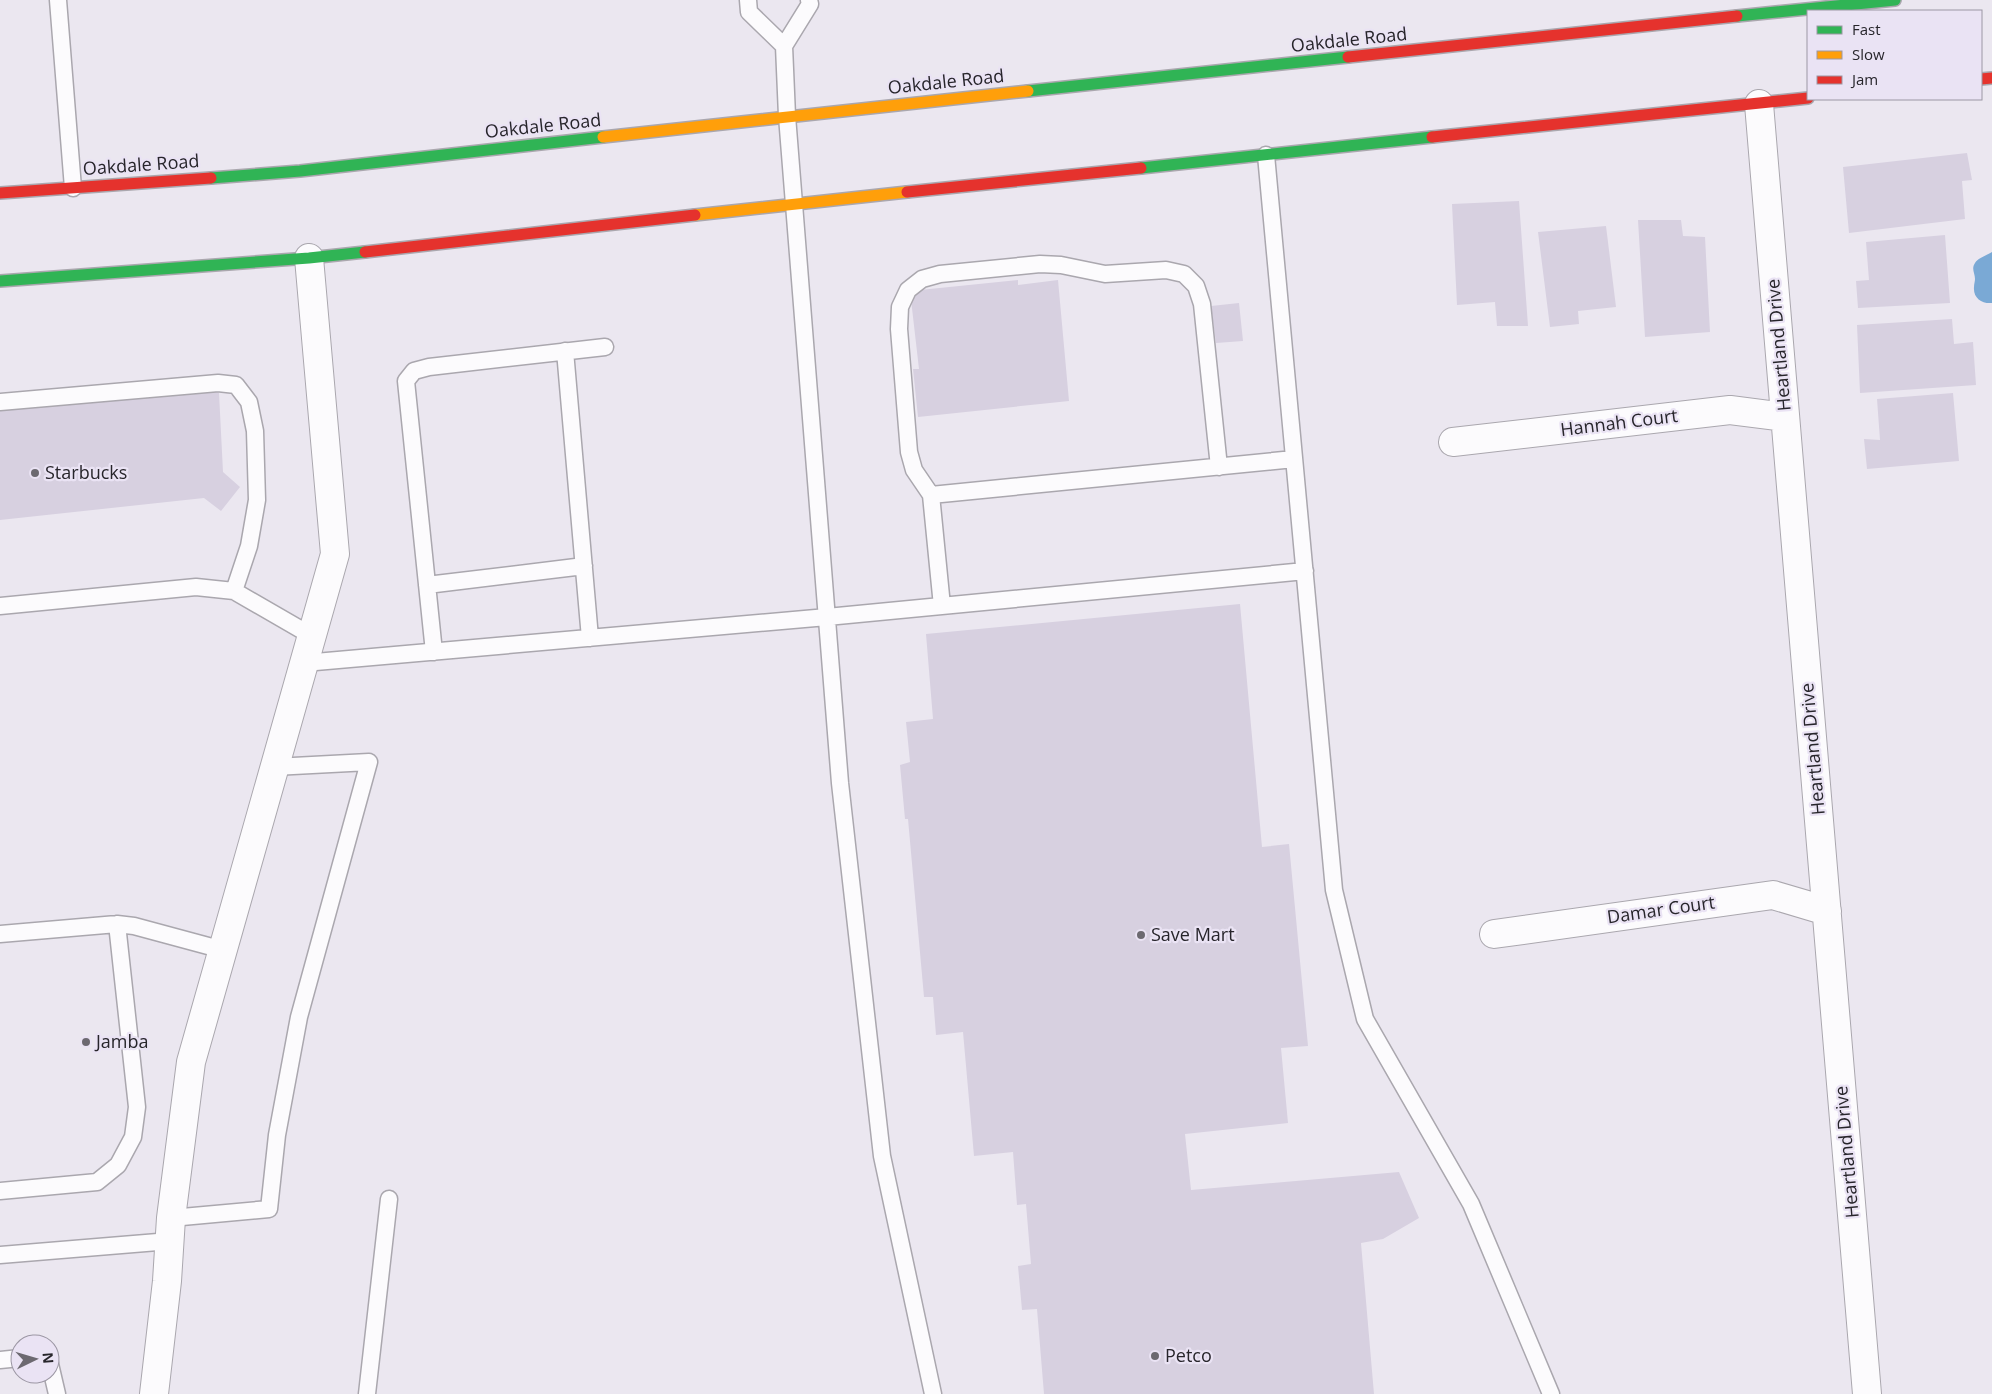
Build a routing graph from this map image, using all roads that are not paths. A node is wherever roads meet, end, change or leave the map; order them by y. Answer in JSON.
{"nodes":[{"id":1,"x":58,"y":0,"type":"edge"},
{"id":2,"x":748,"y":0,"type":"edge"},
{"id":3,"x":809,"y":0,"type":"edge"},
{"id":4,"x":1895,"y":0,"type":"edge"},
{"id":5,"x":784,"y":46,"type":"junction"},
{"id":6,"x":1807,"y":98,"type":"edge"},
{"id":7,"x":1759,"y":104,"type":"junction"},
{"id":8,"x":787,"y":116,"type":"junction"},
{"id":9,"x":1266,"y":155,"type":"junction"},
{"id":10,"x":73,"y":188,"type":"junction"},
{"id":11,"x":0,"y":193,"type":"edge"},
{"id":12,"x":795,"y":204,"type":"junction"},
{"id":13,"x":309,"y":258,"type":"junction"},
{"id":14,"x":0,"y":281,"type":"edge"},
{"id":15,"x":605,"y":347,"type":"dead end"},
{"id":16,"x":565,"y":351,"type":"junction"},
{"id":17,"x":0,"y":402,"type":"edge"},
{"id":18,"x":1785,"y":416,"type":"junction"},
{"id":19,"x":1453,"y":442,"type":"dead end"},
{"id":20,"x":1294,"y":460,"type":"junction"},
{"id":21,"x":1219,"y":467,"type":"junction"},
{"id":22,"x":931,"y":495,"type":"junction"},
{"id":23,"x":584,"y":566,"type":"junction"},
{"id":24,"x":1305,"y":571,"type":"junction"},
{"id":25,"x":427,"y":585,"type":"junction"},
{"id":26,"x":234,"y":591,"type":"junction"},
{"id":27,"x":0,"y":606,"type":"edge"},
{"id":28,"x":942,"y":606,"type":"junction"},
{"id":29,"x":827,"y":617,"type":"junction"},
{"id":30,"x":312,"y":636,"type":"junction"},
{"id":31,"x":590,"y":638,"type":"junction"},
{"id":32,"x":434,"y":652,"type":"junction"},
{"id":33,"x":304,"y":663,"type":"junction"},
{"id":34,"x":274,"y":768,"type":"junction"},
{"id":35,"x":1826,"y":910,"type":"junction"},
{"id":36,"x":117,"y":924,"type":"junction"},
{"id":37,"x":0,"y":934,"type":"edge"},
{"id":38,"x":1494,"y":934,"type":"dead end"},
{"id":39,"x":223,"y":950,"type":"junction"},
{"id":40,"x":0,"y":1191,"type":"edge"},
{"id":41,"x":389,"y":1199,"type":"dead end"},
{"id":42,"x":171,"y":1229,"type":"junction"},
{"id":43,"x":0,"y":1255,"type":"edge"},
{"id":44,"x":154,"y":1394,"type":"edge"},
{"id":45,"x":367,"y":1394,"type":"edge"},
{"id":46,"x":934,"y":1394,"type":"edge"},
{"id":47,"x":1551,"y":1394,"type":"edge"},
{"id":48,"x":1867,"y":1394,"type":"edge"}],
"edges":[{"from":1,"to":10,"type":"lane"},
{"from":2,"to":5,"type":"lane"},
{"from":3,"to":5,"type":"lane"},
{"from":4,"to":8,"type":"main road","name":"Oakdale Road"},
{"from":5,"to":8,"type":"lane"},
{"from":6,"to":7,"type":"main road"},
{"from":7,"to":9,"type":"main road"},
{"from":7,"to":18,"type":"street","name":"Heartland Drive"},
{"from":8,"to":10,"type":"main road","name":"Oakdale Road"},
{"from":8,"to":12,"type":"lane"},
{"from":9,"to":12,"type":"main road"},
{"from":9,"to":20,"type":"lane"},
{"from":10,"to":11,"type":"main road","name":"Oakdale Road"},
{"from":12,"to":13,"type":"main road"},
{"from":12,"to":29,"type":"lane"},
{"from":13,"to":14,"type":"main road"},
{"from":13,"to":30,"type":"street"},
{"from":15,"to":16,"type":"lane"},
{"from":16,"to":23,"type":"lane"},
{"from":16,"to":25,"type":"lane"},
{"from":17,"to":26,"type":"lane"},
{"from":18,"to":19,"type":"street","name":"Hannah Court"},
{"from":18,"to":35,"type":"street","name":"Heartland Drive"},
{"from":20,"to":21,"type":"lane"},
{"from":20,"to":24,"type":"lane"},
{"from":21,"to":22,"type":"lane"},
{"from":21,"to":22,"type":"lane"},
{"from":22,"to":28,"type":"lane"},
{"from":23,"to":25,"type":"lane"},
{"from":23,"to":31,"type":"lane"},
{"from":24,"to":28,"type":"lane"},
{"from":24,"to":47,"type":"lane"},
{"from":25,"to":32,"type":"lane"},
{"from":26,"to":27,"type":"lane"},
{"from":26,"to":30,"type":"lane"},
{"from":28,"to":29,"type":"lane"},
{"from":29,"to":31,"type":"lane"},
{"from":29,"to":46,"type":"lane"},
{"from":30,"to":33,"type":"street"},
{"from":31,"to":32,"type":"lane"},
{"from":32,"to":33,"type":"lane"},
{"from":33,"to":34,"type":"street"},
{"from":34,"to":39,"type":"street"},
{"from":34,"to":42,"type":"lane"},
{"from":35,"to":38,"type":"street","name":"Damar Court"},
{"from":35,"to":48,"type":"street","name":"Heartland Drive"},
{"from":36,"to":37,"type":"lane"},
{"from":36,"to":39,"type":"lane"},
{"from":36,"to":40,"type":"lane"},
{"from":39,"to":42,"type":"street"},
{"from":41,"to":45,"type":"lane"},
{"from":42,"to":43,"type":"lane"},
{"from":42,"to":44,"type":"street"}]}
